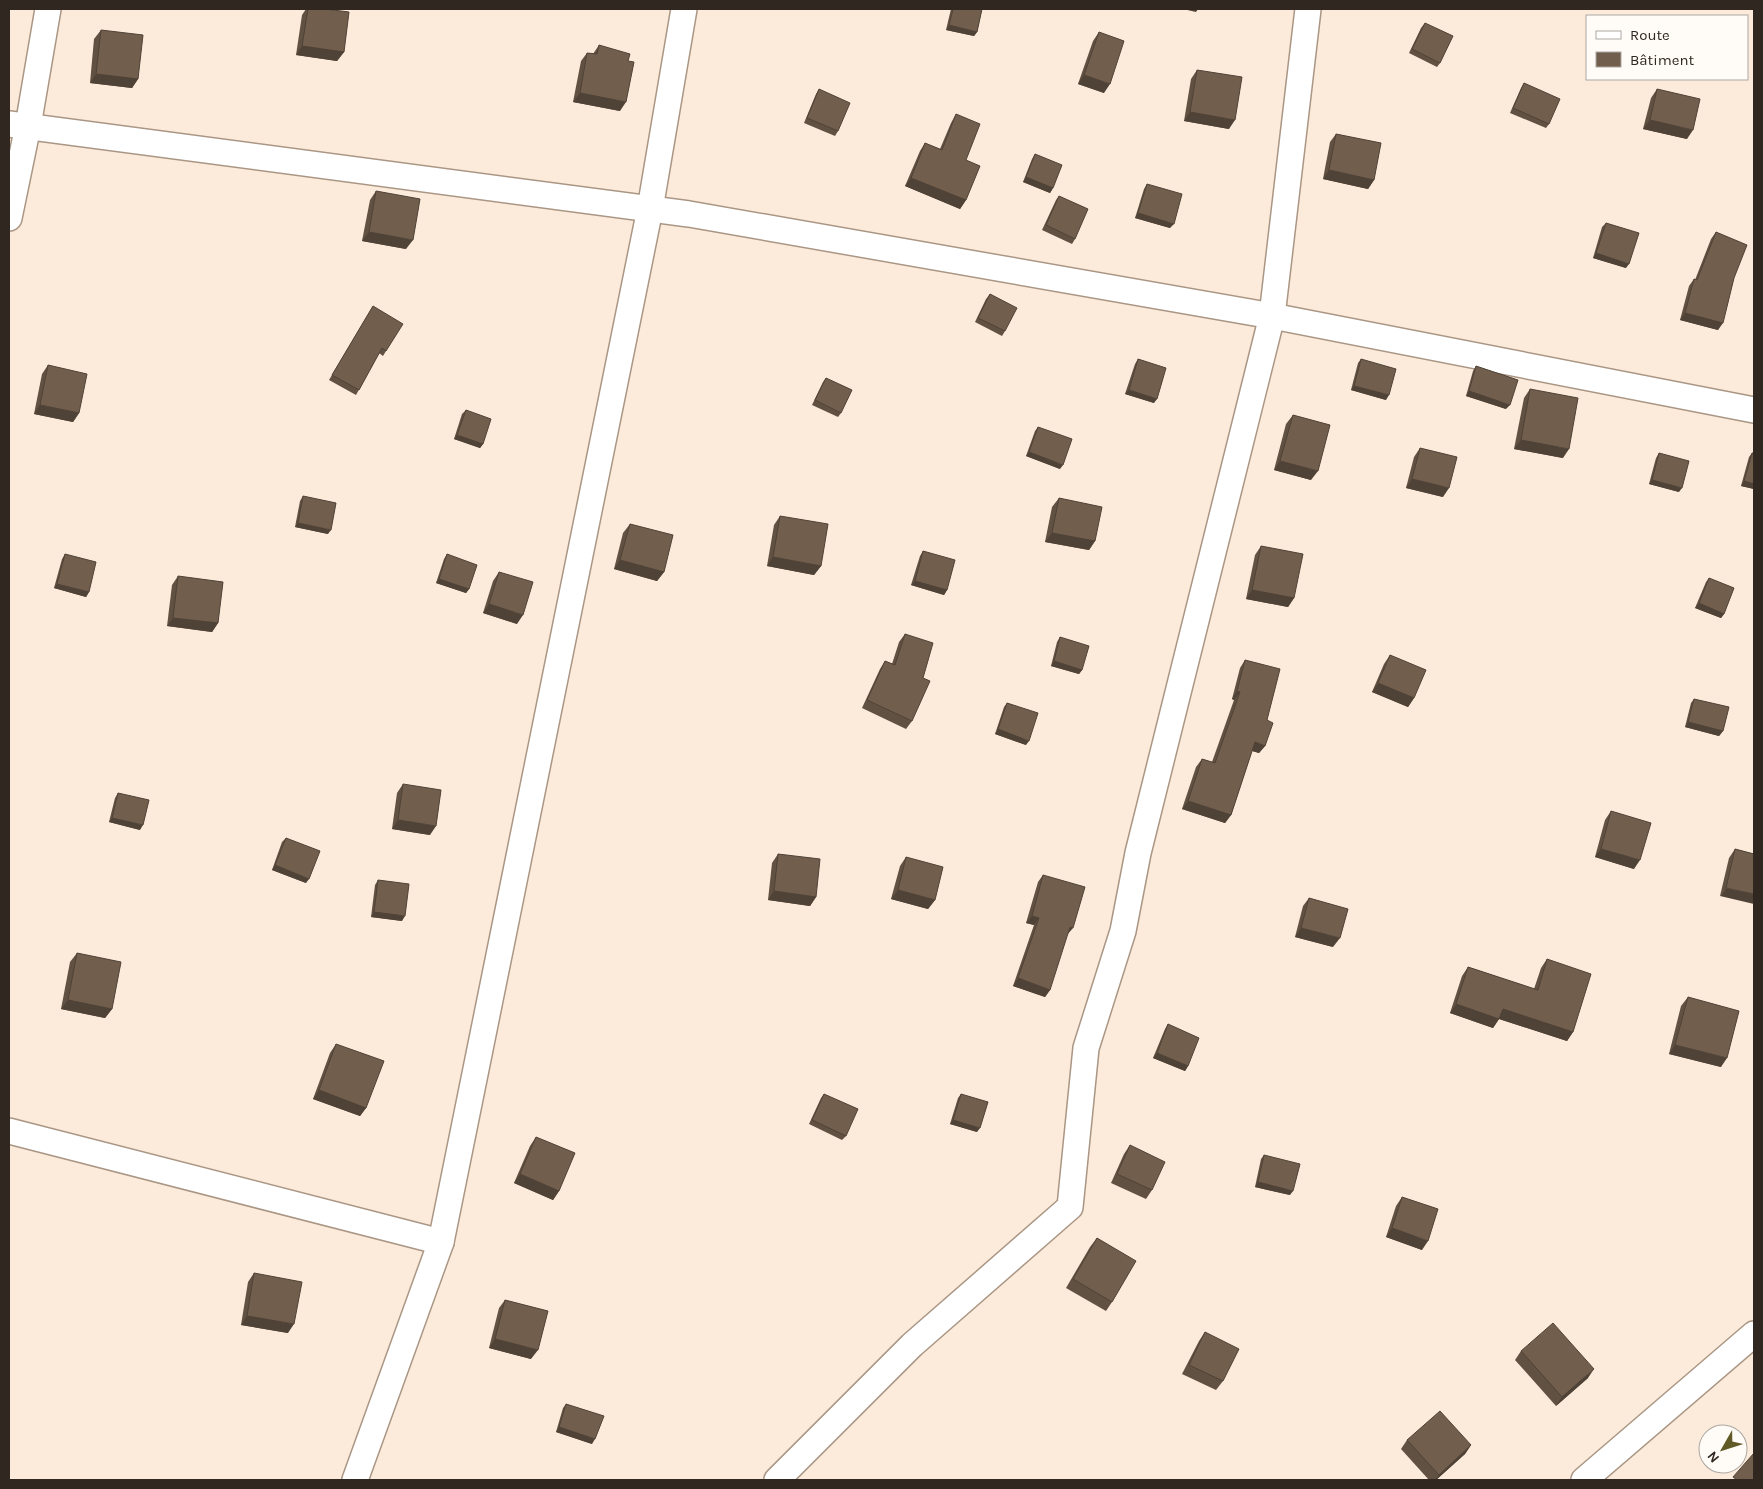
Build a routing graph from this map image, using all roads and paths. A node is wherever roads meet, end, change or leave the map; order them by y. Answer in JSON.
{"nodes":[{"id":1,"x":48,"y":9,"type":"edge"},
{"id":2,"x":684,"y":9,"type":"edge"},
{"id":3,"x":1308,"y":9,"type":"edge"},
{"id":4,"x":18,"y":125,"type":"edge"},
{"id":5,"x":650,"y":209,"type":"junction"},
{"id":6,"x":9,"y":218,"type":"edge"},
{"id":7,"x":1272,"y":316,"type":"junction"},
{"id":8,"x":1754,"y":410,"type":"edge"},
{"id":9,"x":9,"y":1131,"type":"edge"},
{"id":10,"x":441,"y":1242,"type":"junction"},
{"id":11,"x":1754,"y":1334,"type":"edge"},
{"id":12,"x":355,"y":1480,"type":"edge"},
{"id":13,"x":776,"y":1480,"type":"edge"},
{"id":14,"x":1584,"y":1480,"type":"edge"}],
"edges":[{"from":1,"to":4,"type":"street"},
{"from":2,"to":5,"type":"street"},
{"from":3,"to":7,"type":"street"},
{"from":4,"to":5,"type":"street"},
{"from":4,"to":6,"type":"street"},
{"from":5,"to":7,"type":"street"},
{"from":5,"to":10,"type":"street"},
{"from":7,"to":8,"type":"street"},
{"from":7,"to":13,"type":"street"},
{"from":9,"to":10,"type":"street"},
{"from":10,"to":12,"type":"street"},
{"from":11,"to":14,"type":"street"}]}
